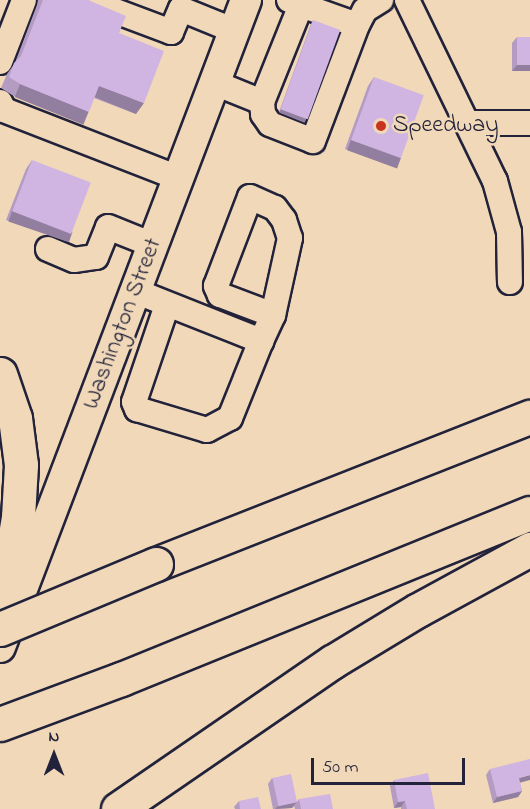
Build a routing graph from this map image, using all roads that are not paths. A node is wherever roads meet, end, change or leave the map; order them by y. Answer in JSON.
{"nodes":[{"id":1,"x":24,"y":0,"type":"edge"},
{"id":2,"x":86,"y":0,"type":"edge"},
{"id":3,"x":246,"y":0,"type":"edge"},
{"id":4,"x":381,"y":0,"type":"edge"},
{"id":5,"x":407,"y":0,"type":"edge"},
{"id":6,"x":295,"y":2,"type":"edge"},
{"id":7,"x":357,"y":25,"type":"junction"},
{"id":8,"x":235,"y":31,"type":"junction"},
{"id":9,"x":0,"y":62,"type":"edge"},
{"id":10,"x":214,"y":83,"type":"junction"},
{"id":11,"x":0,"y":102,"type":"edge"},
{"id":12,"x":262,"y":102,"type":"junction"},
{"id":13,"x":467,"y":123,"type":"junction"},
{"id":14,"x":530,"y":123,"type":"edge"},
{"id":15,"x":178,"y":178,"type":"junction"},
{"id":16,"x":153,"y":245,"type":"junction"},
{"id":17,"x":48,"y":249,"type":"dead end"},
{"id":18,"x":510,"y":282,"type":"dead end"},
{"id":19,"x":135,"y":291,"type":"junction"},
{"id":20,"x":167,"y":305,"type":"junction"},
{"id":21,"x":273,"y":315,"type":"junction"},
{"id":22,"x":261,"y":341,"type":"junction"},
{"id":23,"x":0,"y":375,"type":"edge"},
{"id":24,"x":530,"y":417,"type":"edge"},
{"id":25,"x":530,"y":513,"type":"edge"},
{"id":26,"x":530,"y":549,"type":"edge"},
{"id":27,"x":0,"y":624,"type":"edge"},
{"id":28,"x":0,"y":629,"type":"edge"},
{"id":29,"x":0,"y":647,"type":"edge"},
{"id":30,"x":0,"y":724,"type":"edge"},
{"id":31,"x":118,"y":809,"type":"edge"}],
"edges":[{"from":1,"to":9,"type":"street"},
{"from":2,"to":8,"type":"street"},
{"from":3,"to":8,"type":"main road","name":"Washington Street"},
{"from":4,"to":7,"type":"street"},
{"from":5,"to":13,"type":"street"},
{"from":6,"to":7,"type":"street"},
{"from":6,"to":12,"type":"street"},
{"from":7,"to":12,"type":"street"},
{"from":8,"to":10,"type":"main road","name":"Washington Street"},
{"from":10,"to":12,"type":"street"},
{"from":10,"to":15,"type":"main road","name":"Washington Street"},
{"from":11,"to":15,"type":"street"},
{"from":13,"to":14,"type":"street"},
{"from":13,"to":18,"type":"street"},
{"from":15,"to":16,"type":"main road","name":"Washington Street"},
{"from":16,"to":17,"type":"street"},
{"from":16,"to":19,"type":"main road","name":"Washington Street"},
{"from":19,"to":20,"type":"street"},
{"from":19,"to":29,"type":"main road","name":"Washington Street"},
{"from":20,"to":22,"type":"street"},
{"from":20,"to":22,"type":"street"},
{"from":21,"to":21,"type":"street"},
{"from":21,"to":22,"type":"street"},
{"from":23,"to":27,"type":"highway"},
{"from":24,"to":28,"type":"highway","bridge":true},
{"from":25,"to":30,"type":"highway"},
{"from":26,"to":31,"type":"highway"}]}
